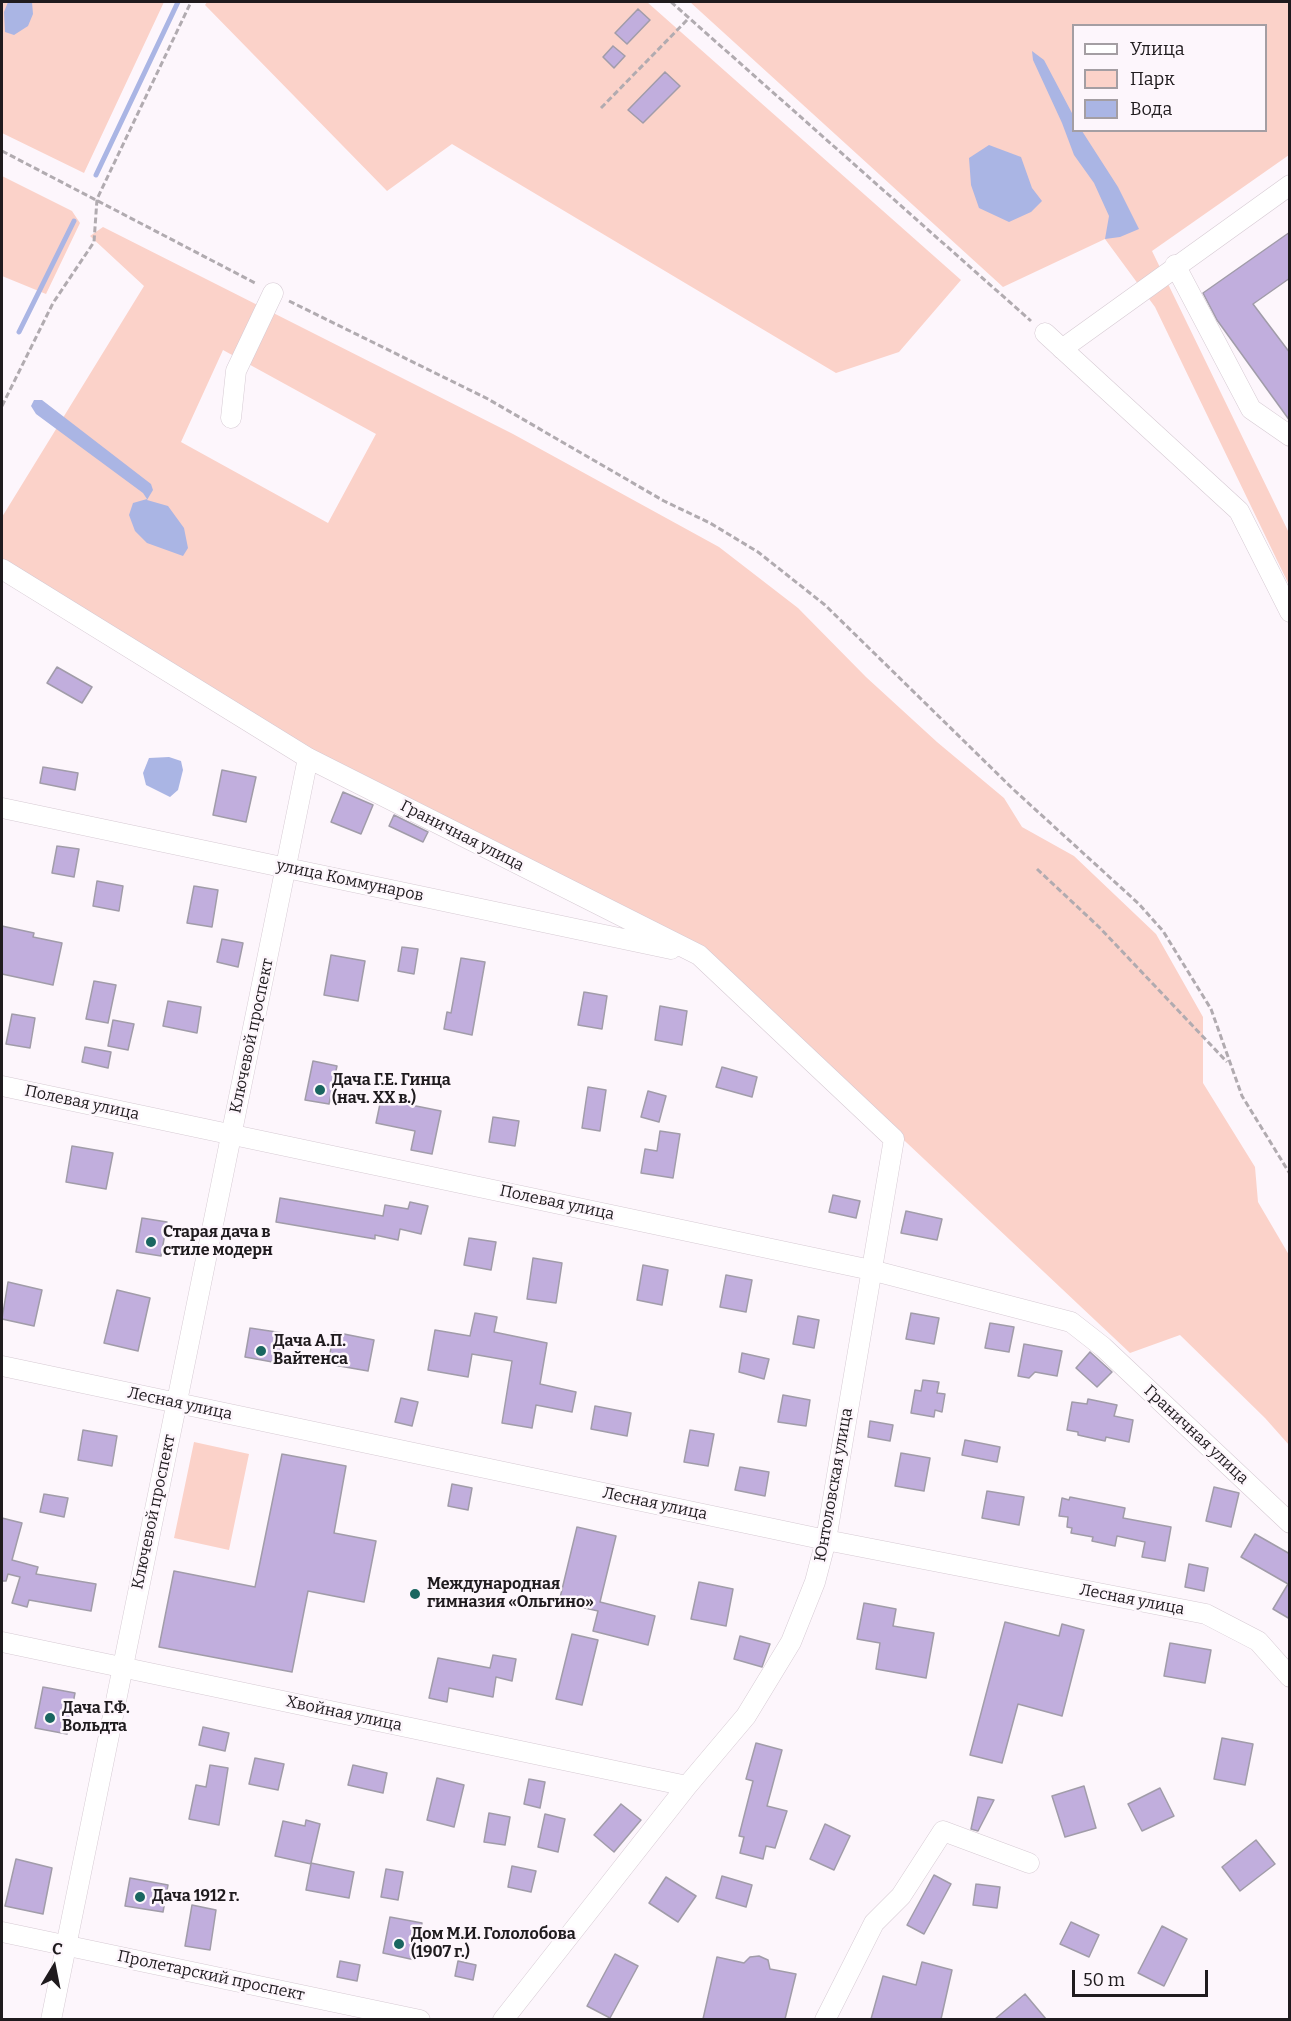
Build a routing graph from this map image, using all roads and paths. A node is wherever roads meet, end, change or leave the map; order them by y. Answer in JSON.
{"nodes":[{"id":1,"x":190,"y":2,"type":"edge"},
{"id":2,"x":671,"y":2,"type":"edge"},
{"id":3,"x":689,"y":18,"type":"junction"},
{"id":4,"x":601,"y":108,"type":"dead end"},
{"id":5,"x":2,"y":151,"type":"edge"},
{"id":6,"x":1290,"y":185,"type":"edge"},
{"id":7,"x":98,"y":199,"type":"junction"},
{"id":8,"x":1175,"y":265,"type":"junction"},
{"id":9,"x":273,"y":293,"type":"junction"},
{"id":10,"x":1045,"y":333,"type":"joint"},
{"id":11,"x":1062,"y":349,"type":"junction"},
{"id":12,"x":2,"y":406,"type":"edge"},
{"id":13,"x":231,"y":418,"type":"dead end"},
{"id":14,"x":1290,"y":436,"type":"edge"},
{"id":15,"x":2,"y":569,"type":"edge"},
{"id":16,"x":1290,"y":612,"type":"edge"},
{"id":17,"x":308,"y":759,"type":"junction"},
{"id":18,"x":2,"y":808,"type":"edge"},
{"id":19,"x":286,"y":868,"type":"junction"},
{"id":20,"x":1036,"y":869,"type":"dead end"},
{"id":21,"x":699,"y":955,"type":"junction"},
{"id":22,"x":1228,"y":1063,"type":"junction"},
{"id":23,"x":2,"y":1086,"type":"edge"},
{"id":24,"x":232,"y":1134,"type":"junction"},
{"id":25,"x":894,"y":1139,"type":"joint"},
{"id":26,"x":1290,"y":1174,"type":"edge"},
{"id":27,"x":871,"y":1270,"type":"junction"},
{"id":28,"x":1103,"y":1347,"type":"joint"},
{"id":29,"x":2,"y":1366,"type":"edge"},
{"id":30,"x":177,"y":1403,"type":"junction"},
{"id":31,"x":1290,"y":1522,"type":"edge"},
{"id":32,"x":826,"y":1540,"type":"junction"},
{"id":33,"x":2,"y":1642,"type":"edge"},
{"id":34,"x":123,"y":1667,"type":"junction"},
{"id":35,"x":1290,"y":1677,"type":"edge"},
{"id":36,"x":687,"y":1786,"type":"junction"},
{"id":37,"x":1029,"y":1863,"type":"dead end"},
{"id":38,"x":2,"y":1932,"type":"edge"},
{"id":39,"x":66,"y":1945,"type":"junction"},
{"id":40,"x":51,"y":2019,"type":"edge"},
{"id":41,"x":420,"y":2019,"type":"edge"},
{"id":42,"x":503,"y":2019,"type":"edge"},
{"id":43,"x":825,"y":2019,"type":"edge"}],
"edges":[{"from":1,"to":7,"type":"path"},
{"from":2,"to":3,"type":"path"},
{"from":3,"to":4,"type":"path"},
{"from":3,"to":10,"type":"path"},
{"from":5,"to":7,"type":"path"},
{"from":6,"to":8,"type":"street"},
{"from":7,"to":9,"type":"path"},
{"from":7,"to":12,"type":"path"},
{"from":8,"to":11,"type":"street"},
{"from":8,"to":14,"type":"street"},
{"from":9,"to":13,"type":"street"},
{"from":9,"to":22,"type":"path"},
{"from":10,"to":11,"type":"street"},
{"from":11,"to":16,"type":"street"},
{"from":15,"to":17,"type":"street","name":"Граничная улица"},
{"from":17,"to":19,"type":"street","name":"Ключевой проспект"},
{"from":17,"to":21,"type":"street","name":"Граничная улица"},
{"from":18,"to":19,"type":"street","name":"улица Коммунаров"},
{"from":19,"to":21,"type":"street","name":"улица Коммунаров"},
{"from":19,"to":24,"type":"street","name":"Ключевой проспект"},
{"from":20,"to":22,"type":"path"},
{"from":21,"to":25,"type":"street","name":"Граничная улица"},
{"from":22,"to":26,"type":"path"},
{"from":23,"to":24,"type":"street","name":"Полевая улица"},
{"from":24,"to":27,"type":"street","name":"Полевая улица"},
{"from":24,"to":30,"type":"street","name":"Ключевой проспект"},
{"from":25,"to":27,"type":"street","name":"Юнтоловская улица"},
{"from":27,"to":28,"type":"street","name":"Полевая улица"},
{"from":27,"to":32,"type":"street","name":"Юнтоловская улица"},
{"from":28,"to":31,"type":"street","name":"Граничная улица"},
{"from":29,"to":30,"type":"street","name":"Лесная улица"},
{"from":30,"to":32,"type":"street","name":"Лесная улица"},
{"from":30,"to":34,"type":"street","name":"Ключевой проспект"},
{"from":32,"to":35,"type":"street","name":"Лесная улица"},
{"from":32,"to":36,"type":"street","name":"Юнтоловская улица"},
{"from":33,"to":34,"type":"street","name":"Хвойная улица"},
{"from":34,"to":36,"type":"street","name":"Хвойная улица"},
{"from":34,"to":39,"type":"street","name":"Ключевой проспект"},
{"from":36,"to":42,"type":"street","name":"Юнтоловская улица"},
{"from":37,"to":43,"type":"street"},
{"from":38,"to":39,"type":"street","name":"Пролетарский проспект"},
{"from":39,"to":40,"type":"street","name":"Ключевой проспект"},
{"from":39,"to":41,"type":"street","name":"Пролетарский проспект"}]}
